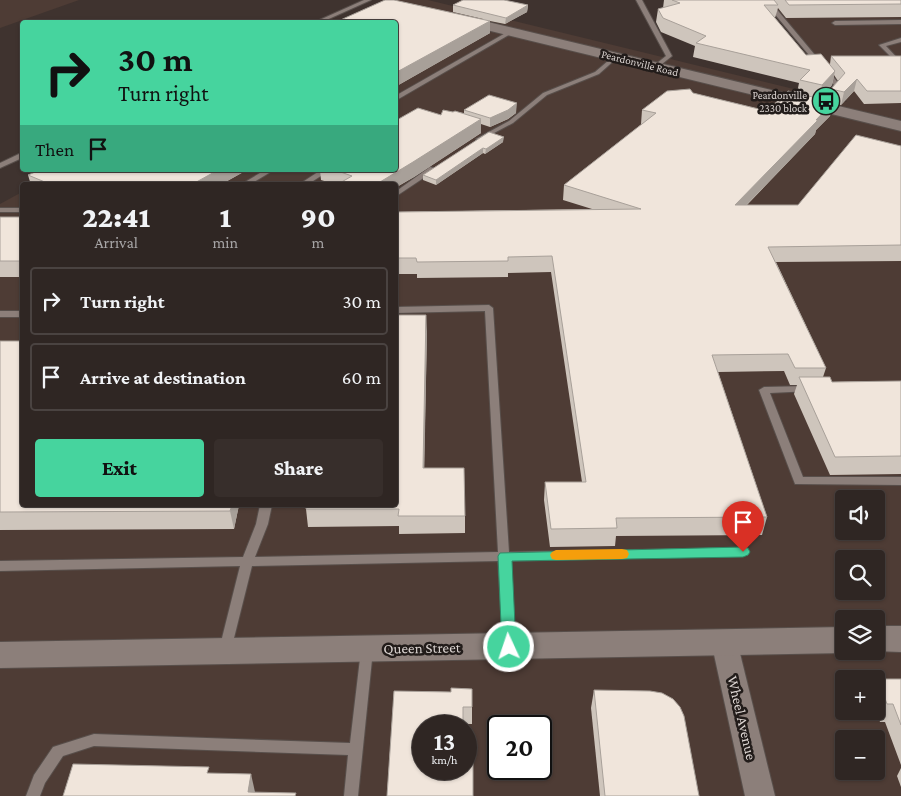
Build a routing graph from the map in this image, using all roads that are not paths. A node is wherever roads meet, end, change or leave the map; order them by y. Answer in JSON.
{"nodes":[{"id":1,"x":368,"y":0,"type":"edge"},
{"id":2,"x":639,"y":0,"type":"edge"},
{"id":3,"x":766,"y":0,"type":"edge"},
{"id":4,"x":445,"y":16,"type":"edge"},
{"id":5,"x":323,"y":20,"type":"edge"},
{"id":6,"x":901,"y":22,"type":"edge"},
{"id":7,"x":835,"y":23,"type":"edge"},
{"id":8,"x":511,"y":32,"type":"junction"},
{"id":9,"x":901,"y":40,"type":"edge"},
{"id":10,"x":615,"y":57,"type":"junction"},
{"id":11,"x":898,"y":62,"type":"edge"},
{"id":12,"x":655,"y":67,"type":"junction"},
{"id":13,"x":398,"y":96,"type":"edge"},
{"id":14,"x":819,"y":106,"type":"junction"},
{"id":15,"x":901,"y":126,"type":"edge"},
{"id":16,"x":482,"y":129,"type":"edge"},
{"id":17,"x":491,"y":131,"type":"junction"},
{"id":18,"x":475,"y":142,"type":"edge"},
{"id":19,"x":20,"y":157,"type":"edge"},
{"id":20,"x":443,"y":163,"type":"edge"},
{"id":21,"x":0,"y":166,"type":"edge"},
{"id":22,"x":267,"y":172,"type":"edge"},
{"id":23,"x":323,"y":172,"type":"edge"},
{"id":24,"x":249,"y":182,"type":"edge"},
{"id":25,"x":307,"y":182,"type":"edge"},
{"id":26,"x":398,"y":193,"type":"edge"},
{"id":27,"x":0,"y":210,"type":"edge"},
{"id":28,"x":20,"y":210,"type":"edge"},
{"id":29,"x":398,"y":310,"type":"edge"},
{"id":30,"x":0,"y":314,"type":"edge"},
{"id":31,"x":20,"y":314,"type":"edge"},
{"id":32,"x":823,"y":389,"type":"edge"},
{"id":33,"x":901,"y":481,"type":"edge"},
{"id":34,"x":266,"y":507,"type":"edge"},
{"id":35,"x":743,"y":552,"type":"dead end"},
{"id":36,"x":505,"y":556,"type":"junction"},
{"id":37,"x":247,"y":561,"type":"junction"},
{"id":38,"x":0,"y":566,"type":"edge"},
{"id":39,"x":885,"y":639,"type":"edge"},
{"id":40,"x":901,"y":639,"type":"edge"},
{"id":41,"x":835,"y":640,"type":"edge"},
{"id":42,"x":724,"y":641,"type":"junction"},
{"id":43,"x":509,"y":647,"type":"junction"},
{"id":44,"x":367,"y":649,"type":"junction"},
{"id":45,"x":225,"y":651,"type":"junction"},
{"id":46,"x":0,"y":655,"type":"edge"},
{"id":47,"x":355,"y":749,"type":"junction"},
{"id":48,"x":33,"y":796,"type":"edge"},
{"id":49,"x":351,"y":796,"type":"edge"},
{"id":50,"x":760,"y":796,"type":"edge"}],
"edges":[{"from":1,"to":5,"type":"lane"},
{"from":2,"to":12,"type":"lane"},
{"from":3,"to":14,"type":"lane"},
{"from":4,"to":8,"type":"street","name":"Peardonville Road"},
{"from":6,"to":7,"type":"lane"},
{"from":8,"to":10,"type":"street","name":"Peardonville Road"},
{"from":8,"to":13,"type":"lane"},
{"from":9,"to":11,"type":"lane"},
{"from":10,"to":12,"type":"street","name":"Peardonville Road"},
{"from":10,"to":17,"type":"lane"},
{"from":12,"to":14,"type":"street","name":"Peardonville Road"},
{"from":14,"to":15,"type":"street","name":"Peardonville Road"},
{"from":16,"to":17,"type":"lane"},
{"from":17,"to":18,"type":"lane"},
{"from":19,"to":21,"type":"lane"},
{"from":20,"to":26,"type":"lane"},
{"from":22,"to":24,"type":"lane"},
{"from":23,"to":25,"type":"lane"},
{"from":27,"to":28,"type":"lane"},
{"from":29,"to":36,"type":"lane"},
{"from":30,"to":31,"type":"lane"},
{"from":32,"to":33,"type":"lane"},
{"from":34,"to":37,"type":"lane"},
{"from":35,"to":36,"type":"lane"},
{"from":36,"to":37,"type":"lane"},
{"from":36,"to":43,"type":"lane"},
{"from":37,"to":38,"type":"lane"},
{"from":37,"to":45,"type":"lane"},
{"from":39,"to":40,"type":"street"},
{"from":41,"to":42,"type":"street","name":"Queen Street"},
{"from":42,"to":43,"type":"street","name":"Queen Street"},
{"from":42,"to":50,"type":"street","name":"Wheel Avenue"},
{"from":43,"to":44,"type":"street","name":"Queen Street"},
{"from":44,"to":45,"type":"street","name":"Queen Street"},
{"from":44,"to":47,"type":"lane"},
{"from":45,"to":46,"type":"street","name":"Queen Street"},
{"from":47,"to":48,"type":"lane"},
{"from":47,"to":49,"type":"lane"}]}
